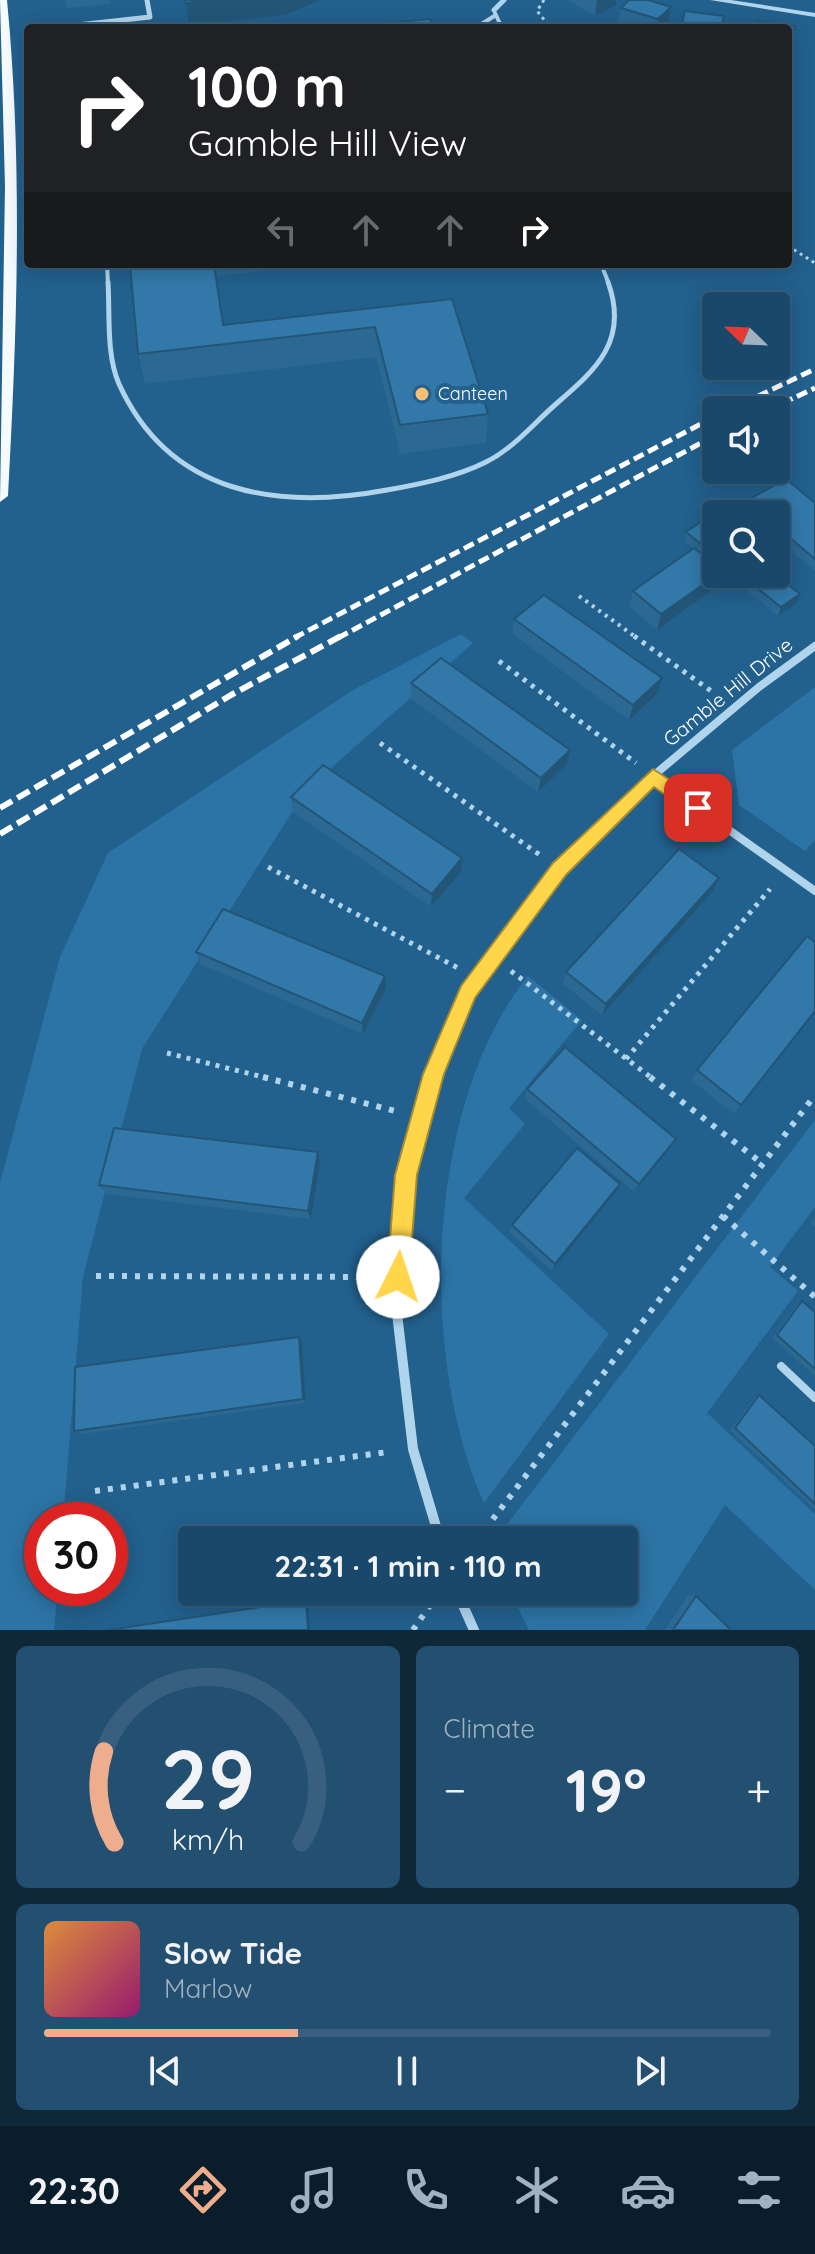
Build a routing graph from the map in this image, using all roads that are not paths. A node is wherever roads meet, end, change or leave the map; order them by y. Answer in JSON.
{"nodes":[{"id":1,"x":1,"y":0,"type":"edge"},
{"id":2,"x":147,"y":0,"type":"edge"},
{"id":3,"x":504,"y":0,"type":"edge"},
{"id":4,"x":714,"y":0,"type":"edge"},
{"id":5,"x":495,"y":12,"type":"junction"},
{"id":6,"x":815,"y":15,"type":"edge"},
{"id":7,"x":86,"y":24,"type":"edge"},
{"id":8,"x":480,"y":24,"type":"edge"},
{"id":9,"x":500,"y":24,"type":"edge"},
{"id":10,"x":107,"y":268,"type":"edge"},
{"id":11,"x":603,"y":268,"type":"edge"},
{"id":12,"x":0,"y":496,"type":"edge"},
{"id":13,"x":815,"y":646,"type":"edge"},
{"id":14,"x":653,"y":776,"type":"junction"},
{"id":15,"x":815,"y":891,"type":"edge"},
{"id":16,"x":781,"y":1366,"type":"dead end"},
{"id":17,"x":815,"y":1398,"type":"edge"},
{"id":18,"x":436,"y":1526,"type":"edge"},
{"id":19,"x":463,"y":1606,"type":"edge"},
{"id":20,"x":474,"y":1630,"type":"edge"}],
"edges":[{"from":1,"to":12,"type":"main road"},
{"from":2,"to":7,"type":"street"},
{"from":3,"to":5,"type":"street"},
{"from":4,"to":6,"type":"street"},
{"from":5,"to":8,"type":"lane"},
{"from":5,"to":9,"type":"lane"},
{"from":10,"to":11,"type":"lane"},
{"from":13,"to":14,"type":"street","name":"Gamble Hill Drive"},
{"from":14,"to":15,"type":"street"},
{"from":14,"to":18,"type":"street","name":"Gamble Hill Drive"},
{"from":16,"to":17,"type":"lane"},
{"from":19,"to":20,"type":"street"}]}
